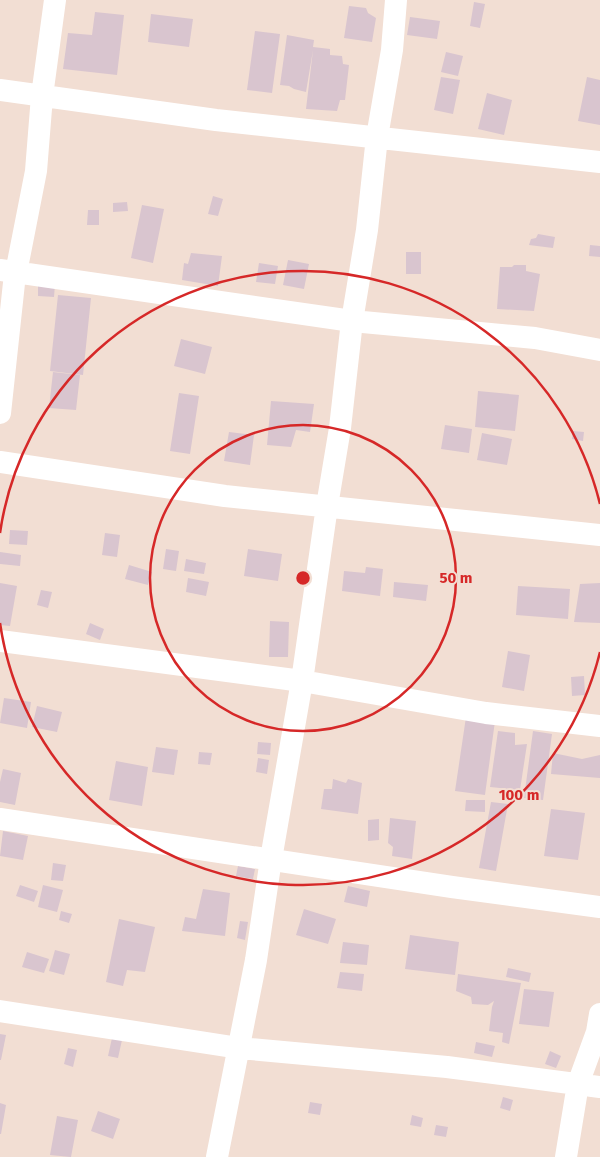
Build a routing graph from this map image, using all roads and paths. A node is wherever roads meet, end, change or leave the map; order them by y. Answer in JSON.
{"nodes":[{"id":1,"x":55,"y":0,"type":"edge"},
{"id":2,"x":396,"y":0,"type":"edge"},
{"id":3,"x":0,"y":90,"type":"edge"},
{"id":4,"x":42,"y":96,"type":"junction"},
{"id":5,"x":378,"y":137,"type":"junction"},
{"id":6,"x":600,"y":162,"type":"edge"},
{"id":7,"x":8,"y":271,"type":"edge"},
{"id":8,"x":352,"y":321,"type":"junction"},
{"id":9,"x":600,"y":350,"type":"edge"},
{"id":10,"x":0,"y":413,"type":"edge"},
{"id":11,"x":0,"y":462,"type":"edge"},
{"id":12,"x":327,"y":506,"type":"junction"},
{"id":13,"x":600,"y":535,"type":"edge"},
{"id":14,"x":0,"y":641,"type":"edge"},
{"id":15,"x":302,"y":681,"type":"junction"},
{"id":16,"x":600,"y":726,"type":"edge"},
{"id":17,"x":0,"y":819,"type":"edge"},
{"id":18,"x":271,"y":859,"type":"junction"},
{"id":19,"x":600,"y":907,"type":"edge"},
{"id":20,"x":0,"y":1011,"type":"edge"},
{"id":21,"x":600,"y":1014,"type":"edge"},
{"id":22,"x":239,"y":1048,"type":"junction"},
{"id":23,"x":578,"y":1084,"type":"junction"},
{"id":24,"x":600,"y":1087,"type":"edge"},
{"id":25,"x":217,"y":1157,"type":"edge"},
{"id":26,"x":566,"y":1157,"type":"edge"}],
"edges":[{"from":1,"to":4,"type":"street"},
{"from":2,"to":5,"type":"street"},
{"from":3,"to":4,"type":"street"},
{"from":4,"to":5,"type":"street"},
{"from":4,"to":7,"type":"street"},
{"from":5,"to":6,"type":"street"},
{"from":5,"to":8,"type":"street"},
{"from":7,"to":8,"type":"street"},
{"from":7,"to":10,"type":"street"},
{"from":8,"to":9,"type":"street"},
{"from":8,"to":12,"type":"street"},
{"from":11,"to":12,"type":"street"},
{"from":12,"to":13,"type":"street"},
{"from":12,"to":15,"type":"street"},
{"from":14,"to":15,"type":"street"},
{"from":15,"to":16,"type":"street"},
{"from":15,"to":18,"type":"street"},
{"from":17,"to":18,"type":"street"},
{"from":18,"to":19,"type":"street"},
{"from":18,"to":22,"type":"street"},
{"from":20,"to":22,"type":"street"},
{"from":21,"to":23,"type":"street"},
{"from":22,"to":23,"type":"street"},
{"from":22,"to":25,"type":"street"},
{"from":23,"to":24,"type":"street"},
{"from":23,"to":26,"type":"street"}]}
